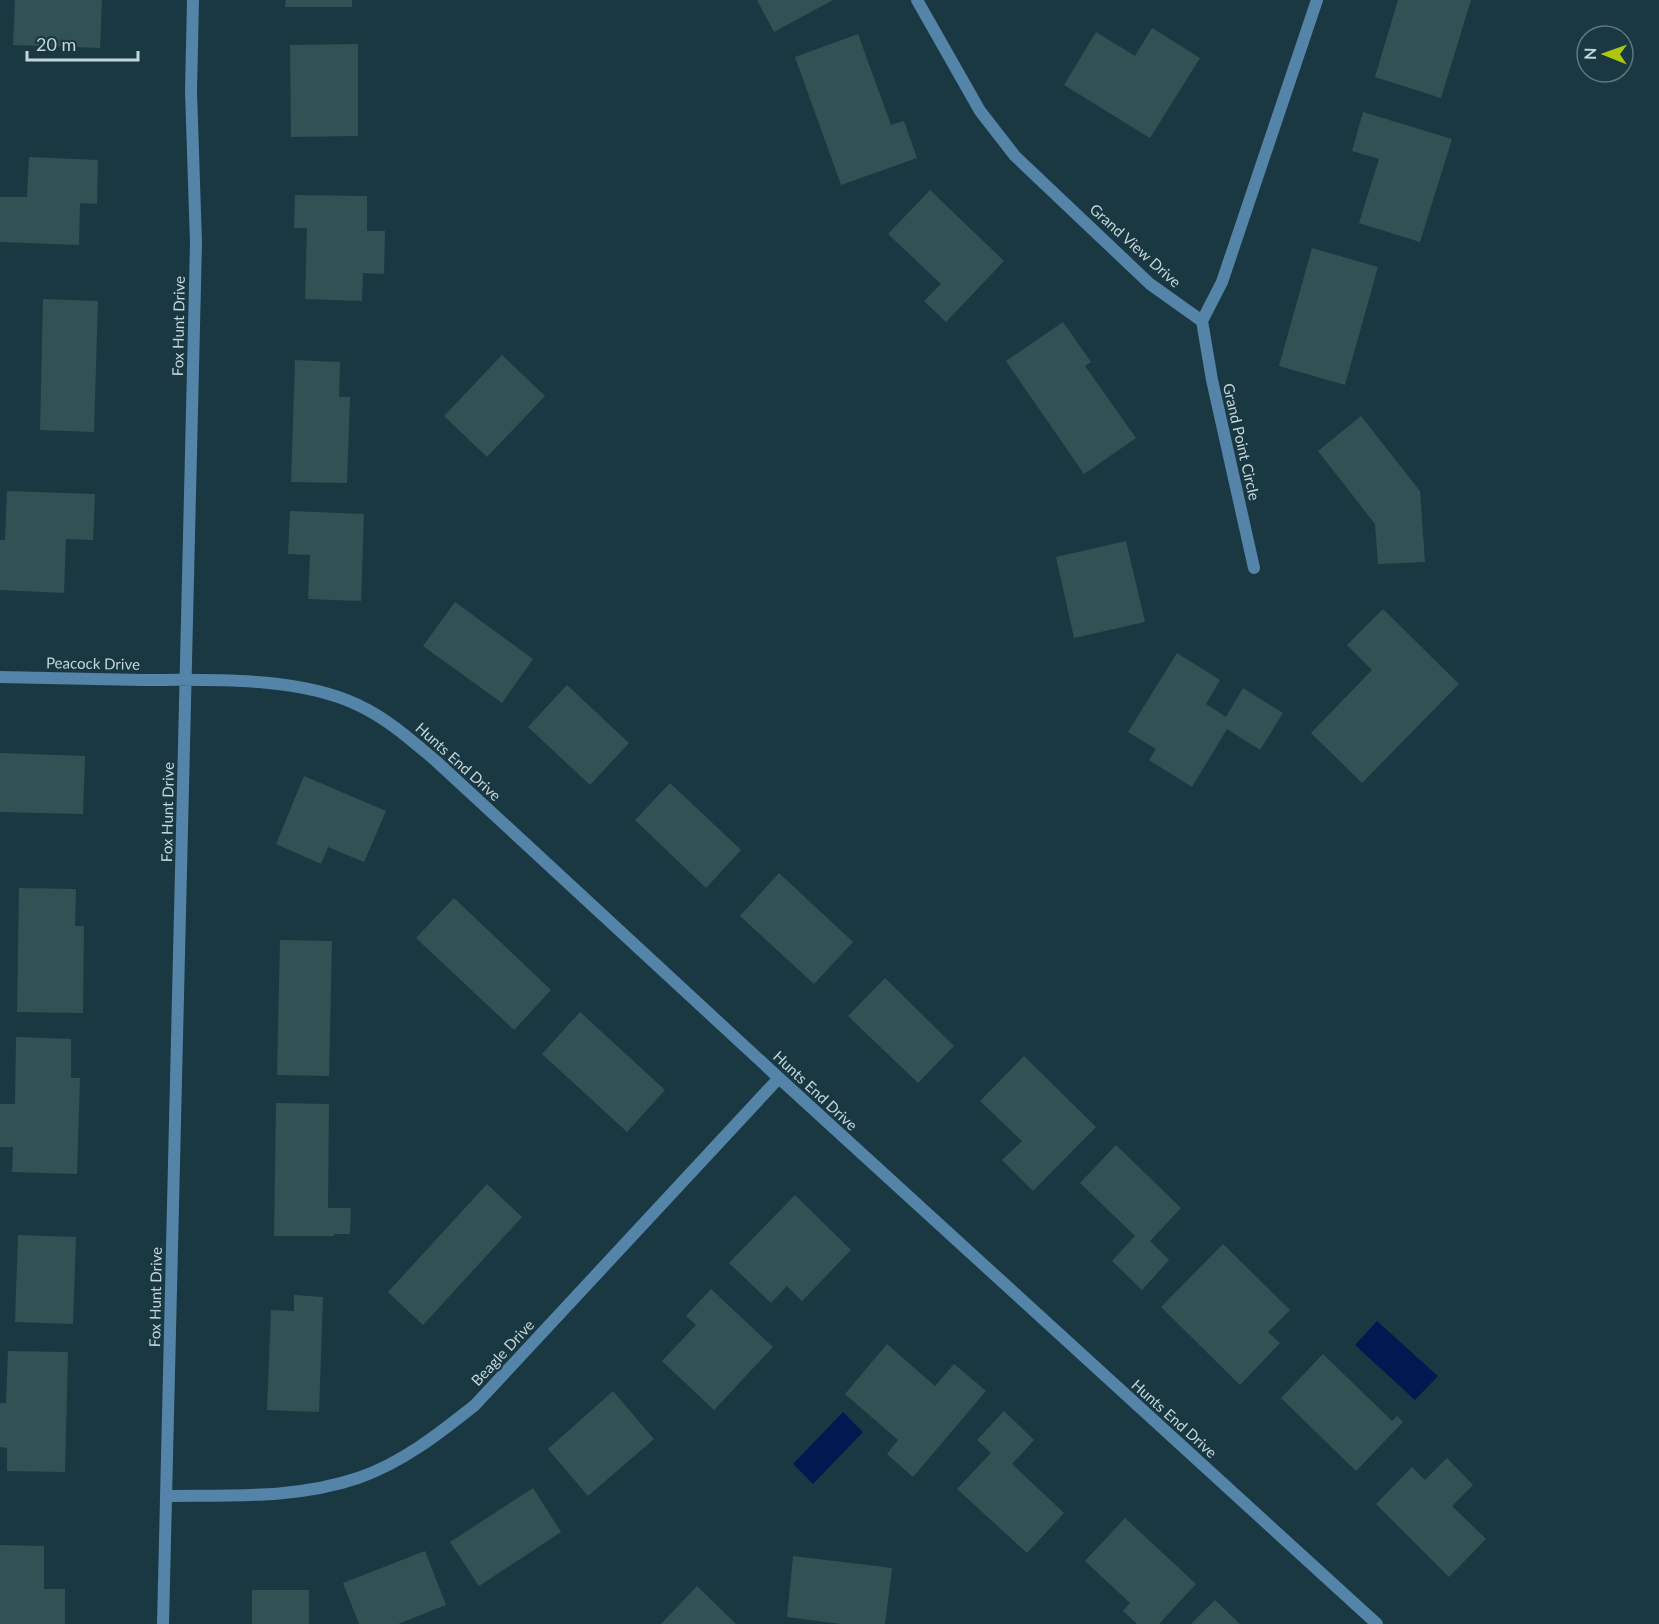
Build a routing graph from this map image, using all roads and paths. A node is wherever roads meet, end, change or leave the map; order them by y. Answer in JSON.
{"nodes":[{"id":1,"x":193,"y":0,"type":"edge"},
{"id":2,"x":917,"y":0,"type":"edge"},
{"id":3,"x":1317,"y":0,"type":"edge"},
{"id":4,"x":1202,"y":321,"type":"junction"},
{"id":5,"x":1254,"y":568,"type":"dead end"},
{"id":6,"x":0,"y":677,"type":"edge"},
{"id":7,"x":186,"y":680,"type":"junction"},
{"id":8,"x":779,"y":1078,"type":"junction"},
{"id":9,"x":166,"y":1496,"type":"junction"},
{"id":10,"x":163,"y":1624,"type":"edge"},
{"id":11,"x":1377,"y":1624,"type":"edge"}],
"edges":[{"from":1,"to":7,"type":"street","name":"Fox Hunt Drive"},
{"from":2,"to":4,"type":"street","name":"Grand View Drive"},
{"from":3,"to":4,"type":"street"},
{"from":4,"to":5,"type":"street","name":"Grand Point Circle"},
{"from":6,"to":7,"type":"street","name":"Peacock Drive"},
{"from":7,"to":8,"type":"street","name":"Hunts End Drive"},
{"from":7,"to":9,"type":"street","name":"Fox Hunt Drive"},
{"from":8,"to":9,"type":"street","name":"Beagle Drive"},
{"from":8,"to":11,"type":"street","name":"Hunts End Drive"},
{"from":9,"to":10,"type":"street","name":"Fox Hunt Drive"}]}
